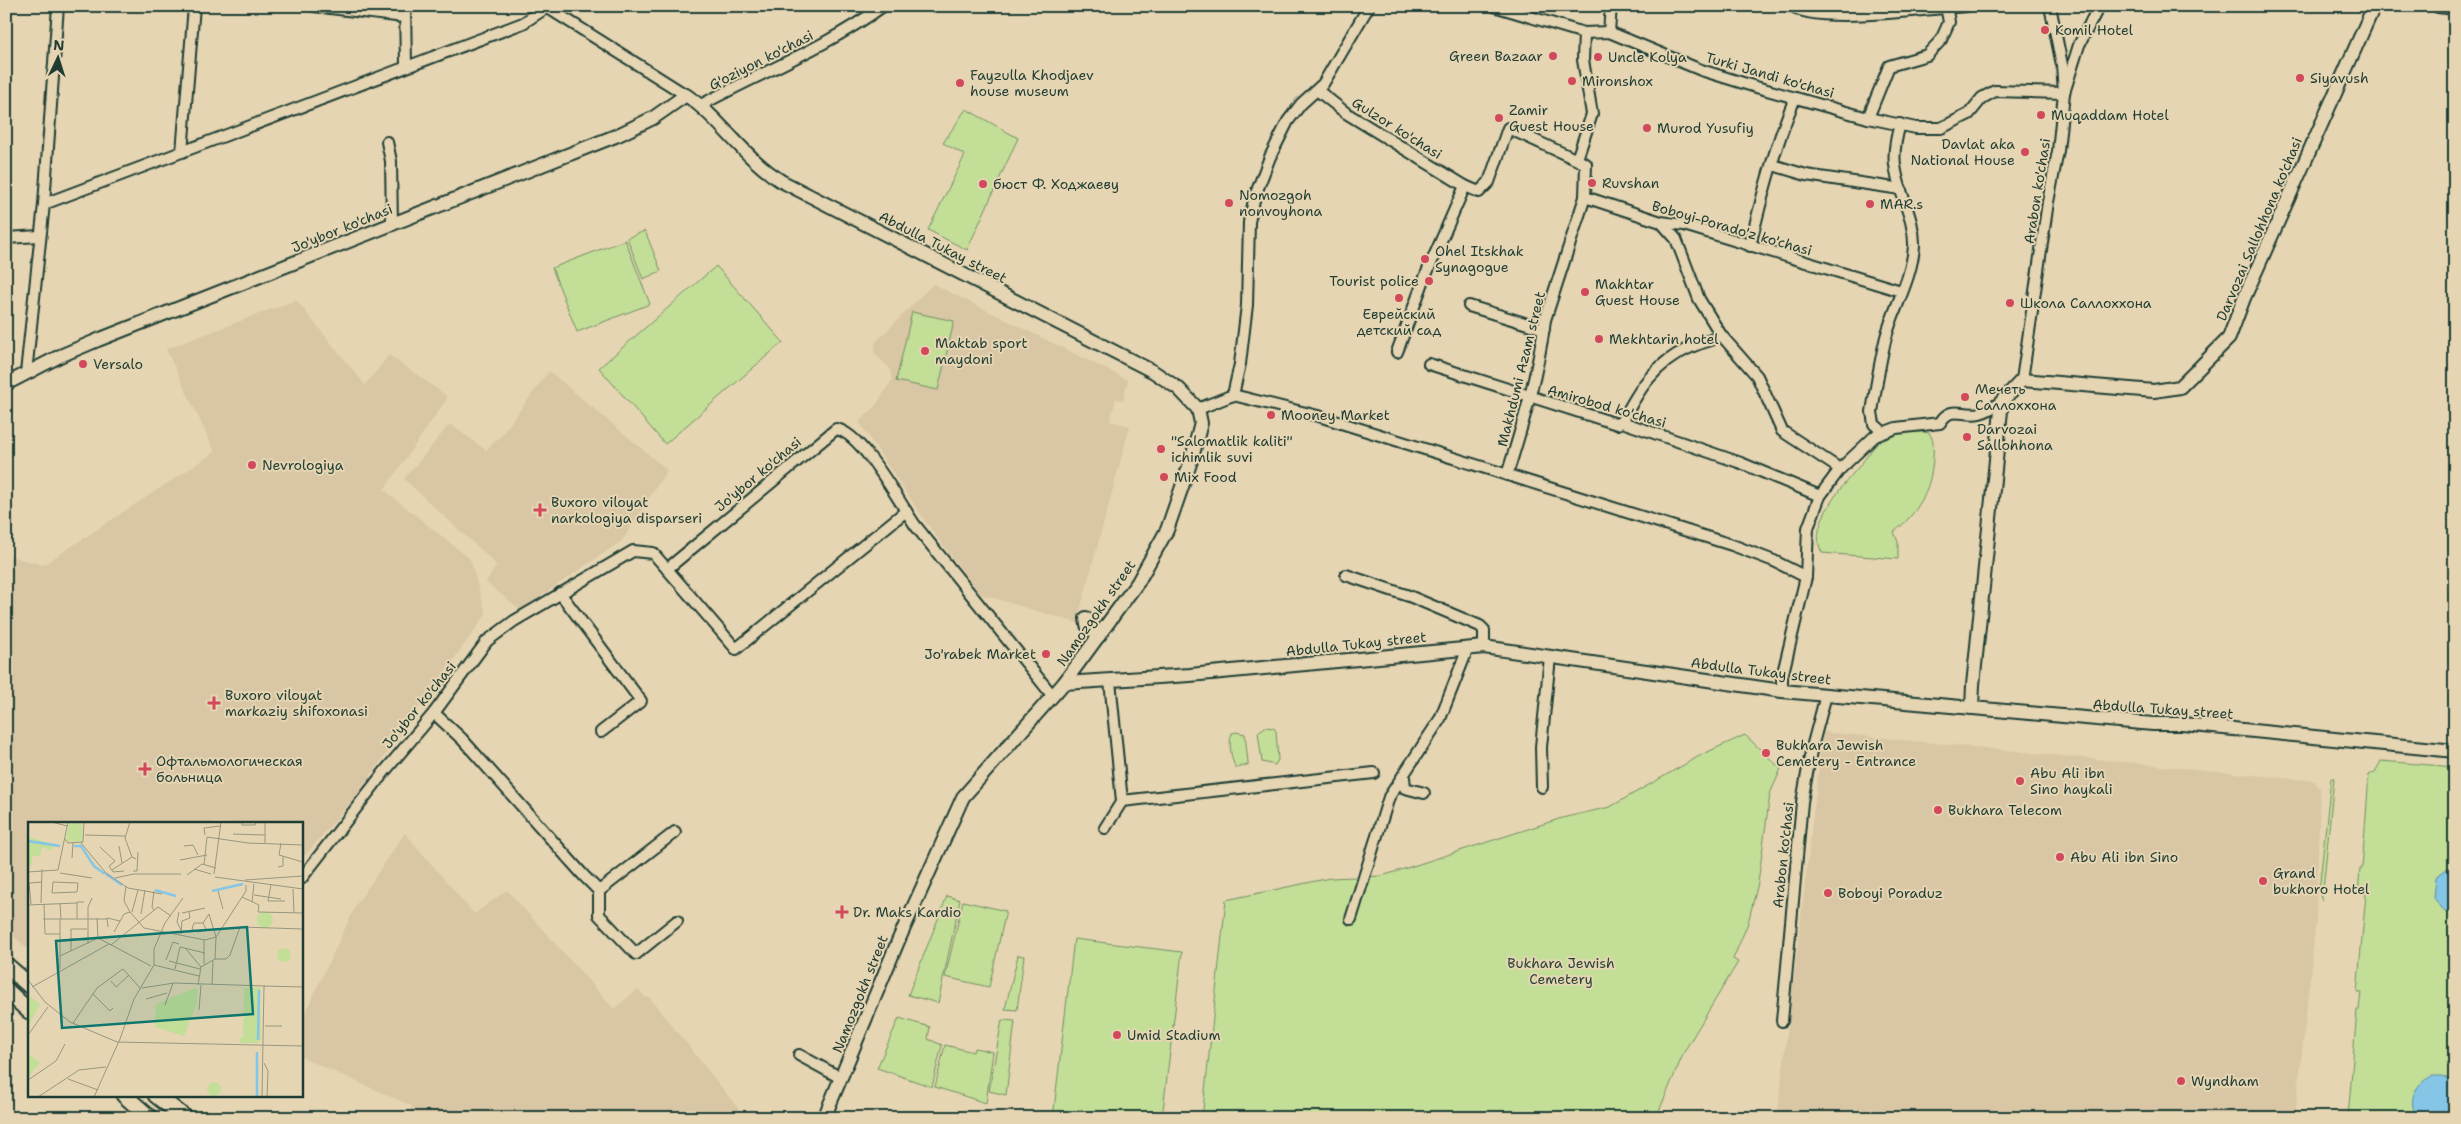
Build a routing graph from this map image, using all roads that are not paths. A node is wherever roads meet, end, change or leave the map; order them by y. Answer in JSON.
{"nodes":[{"id":1,"x":58,"y":6,"type":"edge"},
{"id":2,"x":194,"y":6,"type":"edge"},
{"id":3,"x":314,"y":6,"type":"edge"},
{"id":4,"x":883,"y":6,"type":"edge"},
{"id":5,"x":1370,"y":6,"type":"edge"},
{"id":6,"x":1494,"y":6,"type":"edge"},
{"id":7,"x":1611,"y":6,"type":"edge"},
{"id":8,"x":1793,"y":6,"type":"edge"},
{"id":9,"x":1967,"y":6,"type":"edge"},
{"id":10,"x":2050,"y":6,"type":"edge"},
{"id":11,"x":2099,"y":6,"type":"edge"},
{"id":12,"x":2374,"y":6,"type":"edge"},
{"id":13,"x":2438,"y":6,"type":"edge"},
{"id":14,"x":546,"y":7,"type":"edge"},
{"id":15,"x":1946,"y":7,"type":"edge"},
{"id":16,"x":2455,"y":8,"type":"edge"},
{"id":17,"x":404,"y":12,"type":"edge"},
{"id":18,"x":1609,"y":32,"type":"junction"},
{"id":19,"x":1584,"y":33,"type":"junction"},
{"id":20,"x":406,"y":65,"type":"junction"},
{"id":21,"x":1317,"y":90,"type":"junction"},
{"id":22,"x":2064,"y":93,"type":"junction"},
{"id":23,"x":686,"y":95,"type":"junction"},
{"id":24,"x":1795,"y":98,"type":"junction"},
{"id":25,"x":701,"y":105,"type":"junction"},
{"id":26,"x":1868,"y":118,"type":"junction"},
{"id":27,"x":1900,"y":124,"type":"junction"},
{"id":28,"x":387,"y":142,"type":"dead end"},
{"id":29,"x":182,"y":152,"type":"junction"},
{"id":30,"x":1577,"y":159,"type":"junction"},
{"id":31,"x":1773,"y":165,"type":"junction"},
{"id":32,"x":1465,"y":186,"type":"junction"},
{"id":33,"x":1901,"y":188,"type":"junction"},
{"id":34,"x":1585,"y":197,"type":"junction"},
{"id":35,"x":44,"y":204,"type":"junction"},
{"id":36,"x":1660,"y":222,"type":"junction"},
{"id":37,"x":392,"y":224,"type":"junction"},
{"id":38,"x":40,"y":236,"type":"junction"},
{"id":39,"x":6,"y":238,"type":"edge"},
{"id":40,"x":1750,"y":246,"type":"junction"},
{"id":41,"x":1901,"y":290,"type":"junction"},
{"id":42,"x":1469,"y":306,"type":"dead end"},
{"id":43,"x":1544,"y":328,"type":"junction"},
{"id":44,"x":1722,"y":335,"type":"junction"},
{"id":45,"x":1397,"y":352,"type":"dead end"},
{"id":46,"x":1429,"y":364,"type":"dead end"},
{"id":47,"x":26,"y":373,"type":"junction"},
{"id":48,"x":2022,"y":380,"type":"junction"},
{"id":49,"x":6,"y":384,"type":"edge"},
{"id":50,"x":1233,"y":395,"type":"junction"},
{"id":51,"x":1530,"y":398,"type":"junction"},
{"id":52,"x":2002,"y":401,"type":"junction"},
{"id":53,"x":1198,"y":409,"type":"junction"},
{"id":54,"x":1622,"y":422,"type":"junction"},
{"id":55,"x":1883,"y":432,"type":"junction"},
{"id":56,"x":1840,"y":469,"type":"junction"},
{"id":57,"x":1507,"y":475,"type":"junction"},
{"id":58,"x":1820,"y":496,"type":"junction"},
{"id":59,"x":906,"y":511,"type":"junction"},
{"id":60,"x":667,"y":569,"type":"junction"},
{"id":61,"x":1346,"y":575,"type":"dead end"},
{"id":62,"x":1806,"y":577,"type":"junction"},
{"id":63,"x":560,"y":592,"type":"junction"},
{"id":64,"x":1086,"y":618,"type":"dead end"},
{"id":65,"x":1099,"y":636,"type":"junction"},
{"id":66,"x":1484,"y":647,"type":"junction"},
{"id":67,"x":1468,"y":648,"type":"junction"},
{"id":68,"x":1550,"y":657,"type":"junction"},
{"id":69,"x":1110,"y":681,"type":"junction"},
{"id":70,"x":1064,"y":683,"type":"junction"},
{"id":71,"x":1782,"y":691,"type":"junction"},
{"id":72,"x":1052,"y":695,"type":"junction"},
{"id":73,"x":1826,"y":695,"type":"junction"},
{"id":74,"x":1972,"y":708,"type":"junction"},
{"id":75,"x":434,"y":713,"type":"junction"},
{"id":76,"x":601,"y":732,"type":"dead end"},
{"id":77,"x":2455,"y":751,"type":"edge"},
{"id":78,"x":1374,"y":773,"type":"dead end"},
{"id":79,"x":1404,"y":776,"type":"junction"},
{"id":80,"x":1542,"y":787,"type":"dead end"},
{"id":81,"x":1424,"y":792,"type":"dead end"},
{"id":82,"x":1122,"y":801,"type":"junction"},
{"id":83,"x":1105,"y":828,"type":"dead end"},
{"id":84,"x":675,"y":832,"type":"dead end"},
{"id":85,"x":302,"y":878,"type":"edge"},
{"id":86,"x":599,"y":891,"type":"junction"},
{"id":87,"x":1351,"y":919,"type":"dead end"},
{"id":88,"x":677,"y":921,"type":"dead end"},
{"id":89,"x":6,"y":965,"type":"edge"},
{"id":90,"x":28,"y":984,"type":"edge"},
{"id":91,"x":6,"y":990,"type":"edge"},
{"id":92,"x":28,"y":1009,"type":"edge"},
{"id":93,"x":1782,"y":1021,"type":"dead end"},
{"id":94,"x":799,"y":1055,"type":"dead end"},
{"id":95,"x":841,"y":1078,"type":"junction"},
{"id":96,"x":125,"y":1096,"type":"edge"},
{"id":97,"x":157,"y":1096,"type":"edge"},
{"id":98,"x":150,"y":1118,"type":"edge"},
{"id":99,"x":185,"y":1118,"type":"edge"},
{"id":100,"x":824,"y":1118,"type":"edge"}],
"edges":[{"from":1,"to":35,"type":"street"},
{"from":2,"to":29,"type":"street"},
{"from":3,"to":17,"type":"street"},
{"from":4,"to":25,"type":"street","name":"G'oziyon ko'chasi"},
{"from":5,"to":21,"type":"street"},
{"from":6,"to":19,"type":"street","name":"Turki Jandi ko'chasi"},
{"from":7,"to":18,"type":"street"},
{"from":8,"to":15,"type":"street"},
{"from":9,"to":15,"type":"street"},
{"from":10,"to":22,"type":"street","name":"Arabon ko'chasi"},
{"from":11,"to":22,"type":"street"},
{"from":12,"to":48,"type":"street","name":"Darvozai Sallohhona ko'chasi"},
{"from":13,"to":16,"type":"street"},
{"from":14,"to":20,"type":"street"},
{"from":14,"to":23,"type":"street"},
{"from":15,"to":26,"type":"street"},
{"from":17,"to":20,"type":"street"},
{"from":18,"to":19,"type":"street","name":"Turki Jandi ko'chasi"},
{"from":18,"to":24,"type":"street","name":"Turki Jandi ko'chasi"},
{"from":19,"to":30,"type":"street"},
{"from":20,"to":29,"type":"street"},
{"from":21,"to":32,"type":"street","name":"Gulzor ko'chasi"},
{"from":21,"to":50,"type":"street"},
{"from":22,"to":27,"type":"street","name":"Turki Jandi ko'chasi"},
{"from":22,"to":48,"type":"street","name":"Arabon ko'chasi"},
{"from":23,"to":25,"type":"street","name":"Abdulla Tukay street"},
{"from":23,"to":37,"type":"street","name":"Jo'ybor ko'chasi"},
{"from":24,"to":26,"type":"street","name":"Turki Jandi ko'chasi"},
{"from":24,"to":31,"type":"street"},
{"from":25,"to":53,"type":"street","name":"Abdulla Tukay street"},
{"from":26,"to":27,"type":"street","name":"Turki Jandi ko'chasi"},
{"from":27,"to":33,"type":"street"},
{"from":28,"to":37,"type":"street"},
{"from":29,"to":35,"type":"street"},
{"from":30,"to":32,"type":"street"},
{"from":30,"to":34,"type":"street","name":"Makhdumi Azam street"},
{"from":31,"to":33,"type":"street"},
{"from":31,"to":40,"type":"street"},
{"from":32,"to":45,"type":"street"},
{"from":33,"to":41,"type":"street"},
{"from":34,"to":36,"type":"street","name":"Boboyi-Porado'z ko'chasi"},
{"from":34,"to":43,"type":"street","name":"Makhdumi Azam street"},
{"from":35,"to":38,"type":"street"},
{"from":36,"to":40,"type":"street","name":"Boboyi-Porado'z ko'chasi"},
{"from":36,"to":44,"type":"street"},
{"from":37,"to":47,"type":"street","name":"Jo'ybor ko'chasi"},
{"from":38,"to":39,"type":"street"},
{"from":38,"to":47,"type":"street"},
{"from":40,"to":41,"type":"street","name":"Boboyi-Porado'z ko'chasi"},
{"from":41,"to":55,"type":"street"},
{"from":42,"to":43,"type":"street"},
{"from":43,"to":51,"type":"street","name":"Makhdumi Azam street"},
{"from":44,"to":54,"type":"street"},
{"from":44,"to":56,"type":"street"},
{"from":46,"to":51,"type":"street","name":"Amirobod ko'chasi"},
{"from":47,"to":49,"type":"street","name":"Jo'ybor ko'chasi"},
{"from":48,"to":52,"type":"street"},
{"from":50,"to":53,"type":"street"},
{"from":50,"to":57,"type":"street"},
{"from":51,"to":54,"type":"street","name":"Amirobod ko'chasi"},
{"from":51,"to":57,"type":"street","name":"Makhdumi Azam street"},
{"from":52,"to":55,"type":"street"},
{"from":52,"to":74,"type":"street"},
{"from":53,"to":65,"type":"street","name":"Namozgokh street"},
{"from":54,"to":58,"type":"street","name":"Amirobod ko'chasi"},
{"from":55,"to":56,"type":"street"},
{"from":56,"to":58,"type":"street"},
{"from":57,"to":62,"type":"street"},
{"from":58,"to":62,"type":"street"},
{"from":59,"to":60,"type":"street"},
{"from":59,"to":60,"type":"street","name":"Jo'ybor ko'chasi"},
{"from":59,"to":72,"type":"street","name":"Jo'ybor ko'chasi"},
{"from":60,"to":63,"type":"street","name":"Jo'ybor ko'chasi"},
{"from":61,"to":66,"type":"street"},
{"from":62,"to":71,"type":"street"},
{"from":63,"to":75,"type":"street","name":"Jo'ybor ko'chasi"},
{"from":63,"to":76,"type":"street"},
{"from":64,"to":65,"type":"street"},
{"from":65,"to":70,"type":"street","name":"Namozgokh street"},
{"from":66,"to":67,"type":"street","name":"Abdulla Tukay street"},
{"from":66,"to":68,"type":"street","name":"Abdulla Tukay street"},
{"from":67,"to":69,"type":"street","name":"Abdulla Tukay street"},
{"from":67,"to":79,"type":"street"},
{"from":68,"to":71,"type":"street","name":"Abdulla Tukay street"},
{"from":68,"to":80,"type":"street"},
{"from":69,"to":70,"type":"street","name":"Abdulla Tukay street"},
{"from":69,"to":82,"type":"street"},
{"from":70,"to":72,"type":"street","name":"Namozgokh street"},
{"from":71,"to":73,"type":"street","name":"Abdulla Tukay street"},
{"from":72,"to":95,"type":"street","name":"Namozgokh street"},
{"from":73,"to":74,"type":"street","name":"Abdulla Tukay street"},
{"from":73,"to":93,"type":"street","name":"Arabon ko'chasi"},
{"from":74,"to":77,"type":"street","name":"Abdulla Tukay street"},
{"from":75,"to":85,"type":"street","name":"Jo'ybor ko'chasi"},
{"from":75,"to":86,"type":"street"},
{"from":78,"to":82,"type":"street"},
{"from":79,"to":81,"type":"street"},
{"from":79,"to":87,"type":"street"},
{"from":82,"to":83,"type":"street"},
{"from":84,"to":86,"type":"street"},
{"from":86,"to":88,"type":"street"},
{"from":89,"to":90,"type":"main road"},
{"from":91,"to":92,"type":"main road"},
{"from":94,"to":95,"type":"street"},
{"from":95,"to":100,"type":"street","name":"Namozgokh street"},
{"from":96,"to":98,"type":"main road"},
{"from":97,"to":99,"type":"main road"}]}
